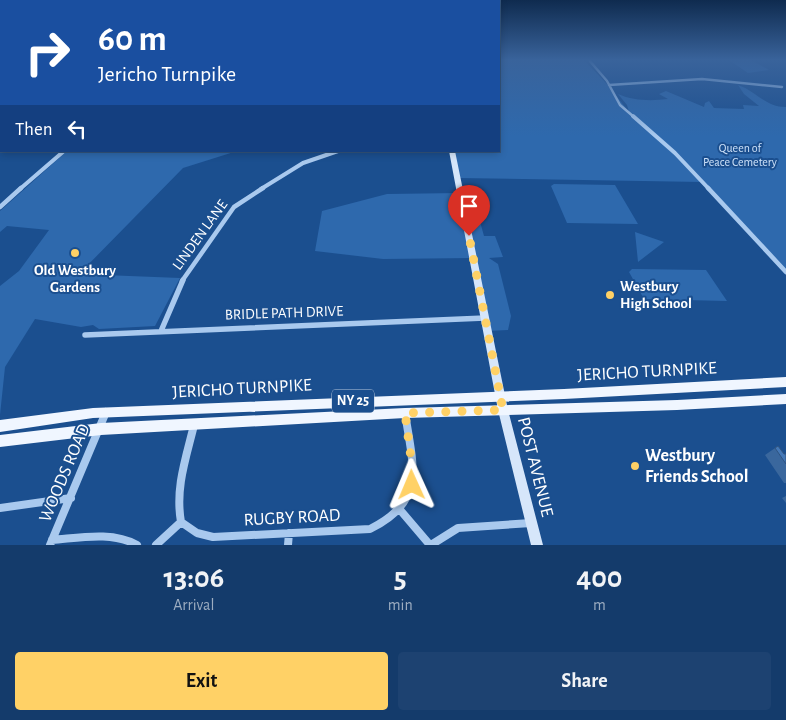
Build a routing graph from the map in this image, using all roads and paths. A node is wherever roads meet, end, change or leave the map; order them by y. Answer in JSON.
{"nodes":[{"id":1,"x":609,"y":85,"type":"edge"},
{"id":2,"x":766,"y":85,"type":"edge"},
{"id":3,"x":782,"y":87,"type":"dead end"},
{"id":4,"x":63,"y":152,"type":"edge"},
{"id":5,"x":335,"y":152,"type":"edge"},
{"id":6,"x":452,"y":152,"type":"edge"},
{"id":7,"x":0,"y":207,"type":"edge"},
{"id":8,"x":786,"y":272,"type":"edge"},
{"id":9,"x":485,"y":318,"type":"junction"},
{"id":10,"x":161,"y":331,"type":"junction"},
{"id":11,"x":85,"y":335,"type":"dead end"},
{"id":12,"x":786,"y":382,"type":"edge"},
{"id":13,"x":707,"y":387,"type":"junction"},
{"id":14,"x":501,"y":397,"type":"junction"},
{"id":15,"x":785,"y":400,"type":"edge"},
{"id":16,"x":717,"y":403,"type":"junction"},
{"id":17,"x":503,"y":410,"type":"junction"},
{"id":18,"x":106,"y":412,"type":"junction"},
{"id":19,"x":405,"y":413,"type":"junction"},
{"id":20,"x":194,"y":425,"type":"junction"},
{"id":21,"x":0,"y":426,"type":"edge"},
{"id":22,"x":101,"y":429,"type":"junction"},
{"id":23,"x":0,"y":441,"type":"edge"},
{"id":24,"x":71,"y":498,"type":"junction"},
{"id":25,"x":0,"y":508,"type":"edge"},
{"id":26,"x":401,"y":511,"type":"junction"},
{"id":27,"x":181,"y":522,"type":"junction"},
{"id":28,"x":531,"y":523,"type":"junction"},
{"id":29,"x":290,"y":534,"type":"junction"},
{"id":30,"x":51,"y":543,"type":"edge"},
{"id":31,"x":137,"y":545,"type":"edge"},
{"id":32,"x":156,"y":545,"type":"edge"},
{"id":33,"x":288,"y":545,"type":"edge"},
{"id":34,"x":430,"y":545,"type":"edge"},
{"id":35,"x":537,"y":545,"type":"edge"}],
"edges":[{"from":1,"to":8,"type":"street"},
{"from":2,"to":3,"type":"street"},
{"from":4,"to":7,"type":"street"},
{"from":5,"to":10,"type":"street","name":"LINDEN LANE"},
{"from":6,"to":9,"type":"main road","name":"POST AVENUE"},
{"from":9,"to":10,"type":"street","name":"BRIDLE PATH DRIVE"},
{"from":9,"to":14,"type":"main road","name":"POST AVENUE"},
{"from":10,"to":11,"type":"street","name":"BRIDLE PATH DRIVE"},
{"from":12,"to":13,"type":"main road","name":"JERICHO TURNPIKE","number":"NY 25"},
{"from":13,"to":14,"type":"main road","name":"JERICHO TURNPIKE","number":"NY 25"},
{"from":13,"to":16,"type":"main road"},
{"from":14,"to":17,"type":"main road","name":"POST AVENUE"},
{"from":14,"to":18,"type":"main road","name":"JERICHO TURNPIKE","number":"NY 25"},
{"from":15,"to":16,"type":"main road","name":"JERICHO TURNPIKE","number":"NY 25"},
{"from":16,"to":17,"type":"main road","name":"JERICHO TURNPIKE","number":"NY 25"},
{"from":17,"to":19,"type":"main road","name":"JERICHO TURNPIKE","number":"NY 25"},
{"from":17,"to":28,"type":"main road","name":"POST AVENUE"},
{"from":18,"to":21,"type":"main road","name":"JERICHO TURNPIKE","number":"NY 25"},
{"from":18,"to":22,"type":"street","name":"WOODS ROAD"},
{"from":19,"to":20,"type":"main road","name":"JERICHO TURNPIKE","number":"NY 25"},
{"from":19,"to":26,"type":"street"},
{"from":20,"to":22,"type":"main road","name":"JERICHO TURNPIKE","number":"NY 25"},
{"from":20,"to":27,"type":"street"},
{"from":22,"to":23,"type":"main road","name":"JERICHO TURNPIKE","number":"NY 25"},
{"from":22,"to":24,"type":"street","name":"WOODS ROAD"},
{"from":24,"to":25,"type":"street"},
{"from":24,"to":30,"type":"street","name":"WOODS ROAD"},
{"from":26,"to":29,"type":"street","name":"RUGBY ROAD"},
{"from":26,"to":34,"type":"street"},
{"from":27,"to":29,"type":"street","name":"RUGBY ROAD"},
{"from":27,"to":32,"type":"street"},
{"from":28,"to":34,"type":"street"},
{"from":28,"to":35,"type":"main road","name":"POST AVENUE"},
{"from":29,"to":33,"type":"street"},
{"from":30,"to":31,"type":"street"}]}
